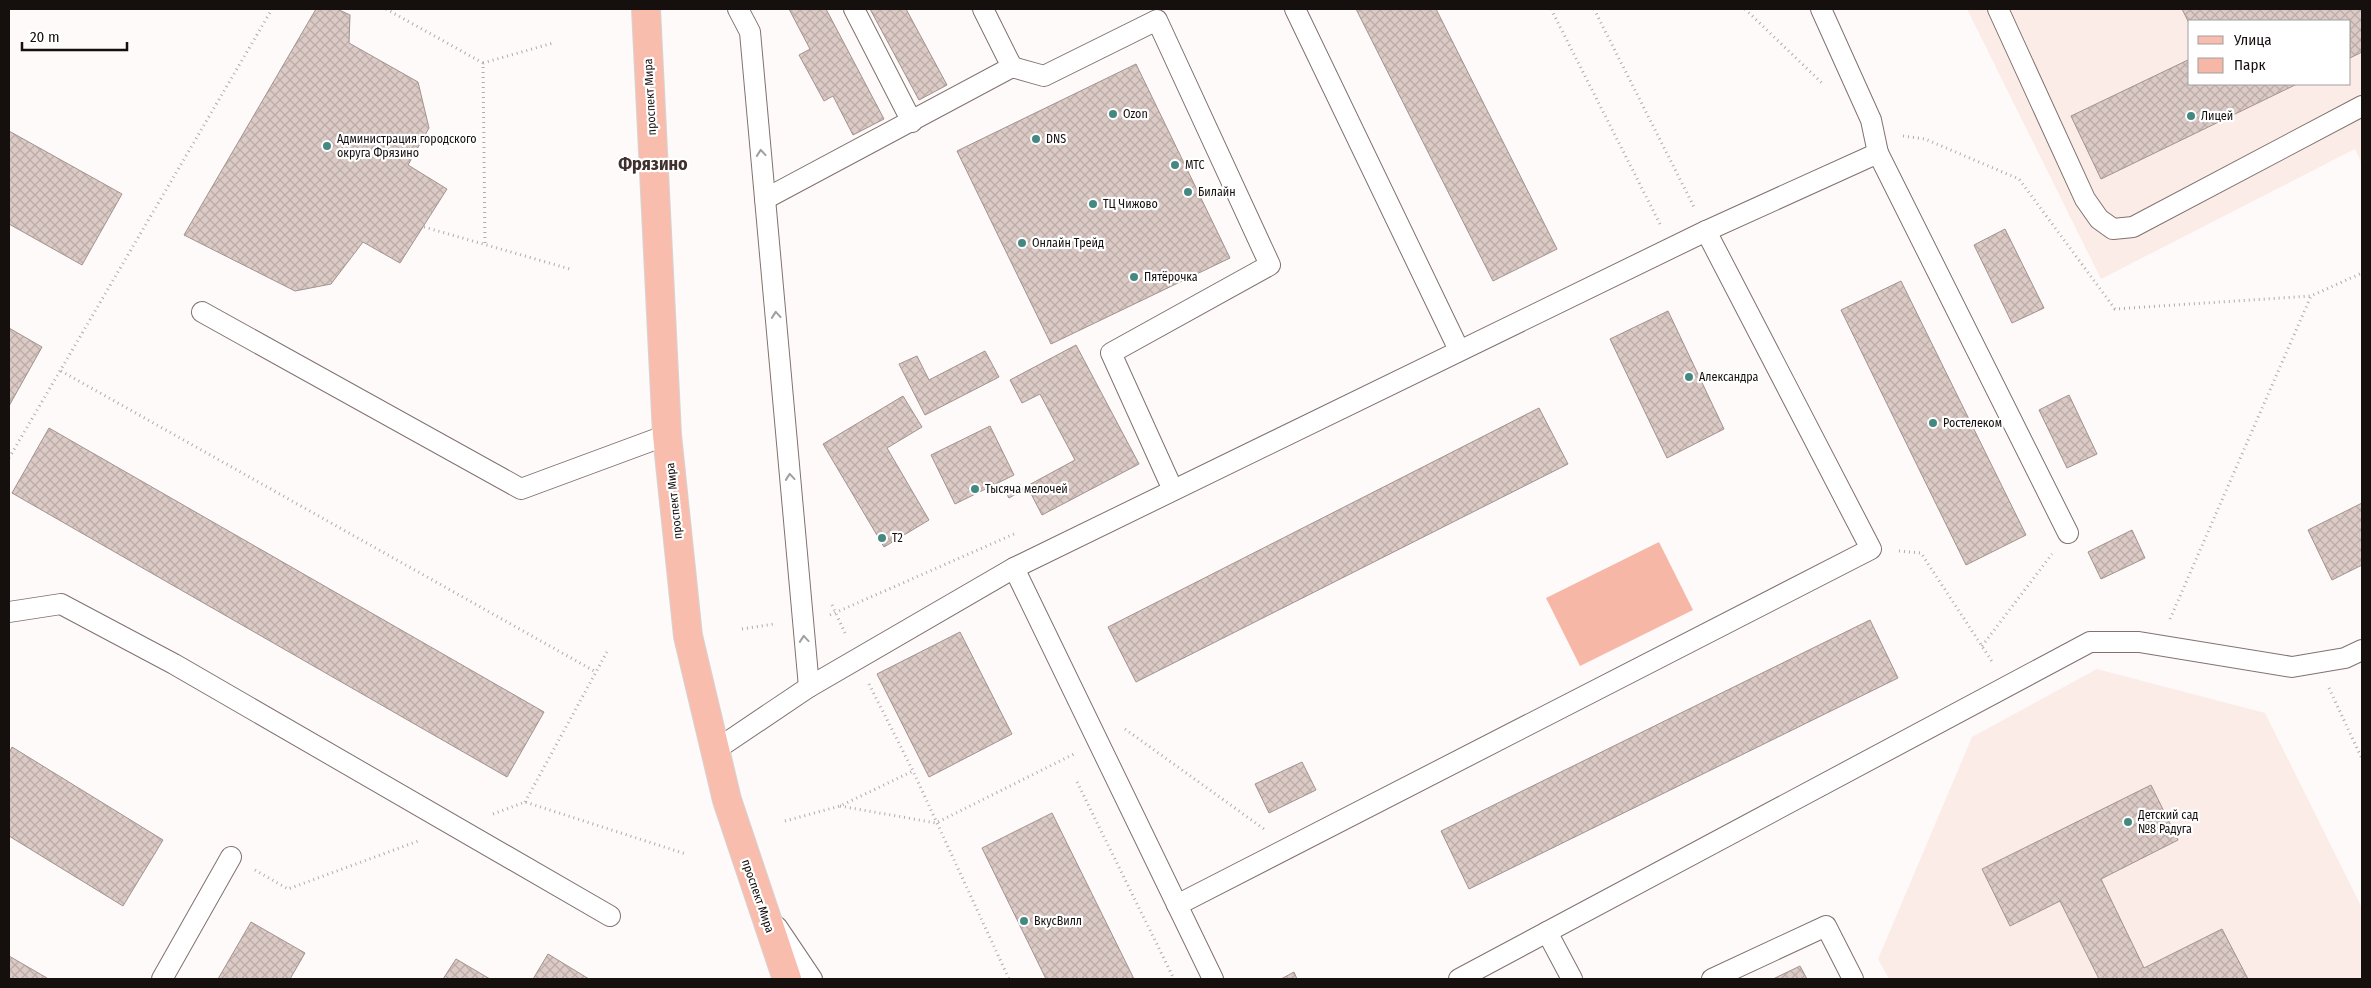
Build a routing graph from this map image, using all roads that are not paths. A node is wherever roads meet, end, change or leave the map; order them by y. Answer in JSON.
{"nodes":[{"id":1,"x":646,"y":9,"type":"edge"},
{"id":2,"x":738,"y":9,"type":"edge"},
{"id":3,"x":854,"y":9,"type":"edge"},
{"id":4,"x":1295,"y":9,"type":"edge"},
{"id":5,"x":1822,"y":9,"type":"edge"},
{"id":6,"x":1998,"y":9,"type":"edge"},
{"id":7,"x":990,"y":11,"type":"edge"},
{"id":8,"x":1012,"y":67,"type":"junction"},
{"id":9,"x":2362,"y":106,"type":"edge"},
{"id":10,"x":912,"y":122,"type":"junction"},
{"id":11,"x":1878,"y":153,"type":"junction"},
{"id":12,"x":765,"y":199,"type":"junction"},
{"id":13,"x":1706,"y":231,"type":"junction"},
{"id":14,"x":202,"y":312,"type":"dead end"},
{"id":15,"x":1459,"y":350,"type":"junction"},
{"id":16,"x":667,"y":435,"type":"junction"},
{"id":17,"x":1173,"y":490,"type":"junction"},
{"id":18,"x":2068,"y":533,"type":"road end"},
{"id":19,"x":1014,"y":568,"type":"junction"},
{"id":20,"x":9,"y":612,"type":"edge"},
{"id":21,"x":2362,"y":650,"type":"edge"},
{"id":22,"x":809,"y":687,"type":"junction"},
{"id":23,"x":714,"y":751,"type":"junction"},
{"id":24,"x":231,"y":857,"type":"road end"},
{"id":25,"x":761,"y":904,"type":"junction"},
{"id":26,"x":1177,"y":905,"type":"junction"},
{"id":27,"x":610,"y":916,"type":"dead end"},
{"id":28,"x":1547,"y":932,"type":"junction"},
{"id":29,"x":162,"y":979,"type":"edge"},
{"id":30,"x":787,"y":979,"type":"edge"},
{"id":31,"x":812,"y":979,"type":"edge"},
{"id":32,"x":1213,"y":979,"type":"edge"},
{"id":33,"x":1459,"y":979,"type":"edge"},
{"id":34,"x":1572,"y":979,"type":"edge"},
{"id":35,"x":1712,"y":979,"type":"edge"},
{"id":36,"x":1853,"y":979,"type":"edge"}],
"edges":[{"from":1,"to":16,"type":"main road","name":"проспект Мира"},
{"from":12,"to":2,"type":"lane","one_way":true},
{"from":3,"to":10,"type":"lane"},
{"from":4,"to":15,"type":"lane"},
{"from":5,"to":11,"type":"lane"},
{"from":6,"to":9,"type":"lane"},
{"from":7,"to":8,"type":"lane"},
{"from":8,"to":10,"type":"lane"},
{"from":8,"to":17,"type":"lane"},
{"from":10,"to":12,"type":"lane"},
{"from":11,"to":13,"type":"lane"},
{"from":11,"to":18,"type":"lane"},
{"from":22,"to":12,"type":"lane","one_way":true},
{"from":13,"to":15,"type":"lane"},
{"from":13,"to":26,"type":"lane"},
{"from":14,"to":16,"type":"lane"},
{"from":15,"to":17,"type":"lane"},
{"from":16,"to":23,"type":"main road","name":"проспект Мира"},
{"from":17,"to":19,"type":"lane"},
{"from":19,"to":22,"type":"lane"},
{"from":19,"to":26,"type":"lane"},
{"from":20,"to":27,"type":"lane"},
{"from":21,"to":28,"type":"lane"},
{"from":22,"to":23,"type":"lane"},
{"from":23,"to":25,"type":"main road","name":"проспект Мира"},
{"from":24,"to":29,"type":"lane"},
{"from":25,"to":30,"type":"main road","name":"проспект Мира"},
{"from":25,"to":31,"type":"lane"},
{"from":26,"to":32,"type":"lane"},
{"from":28,"to":33,"type":"lane"},
{"from":28,"to":34,"type":"lane"},
{"from":35,"to":36,"type":"lane"}]}
